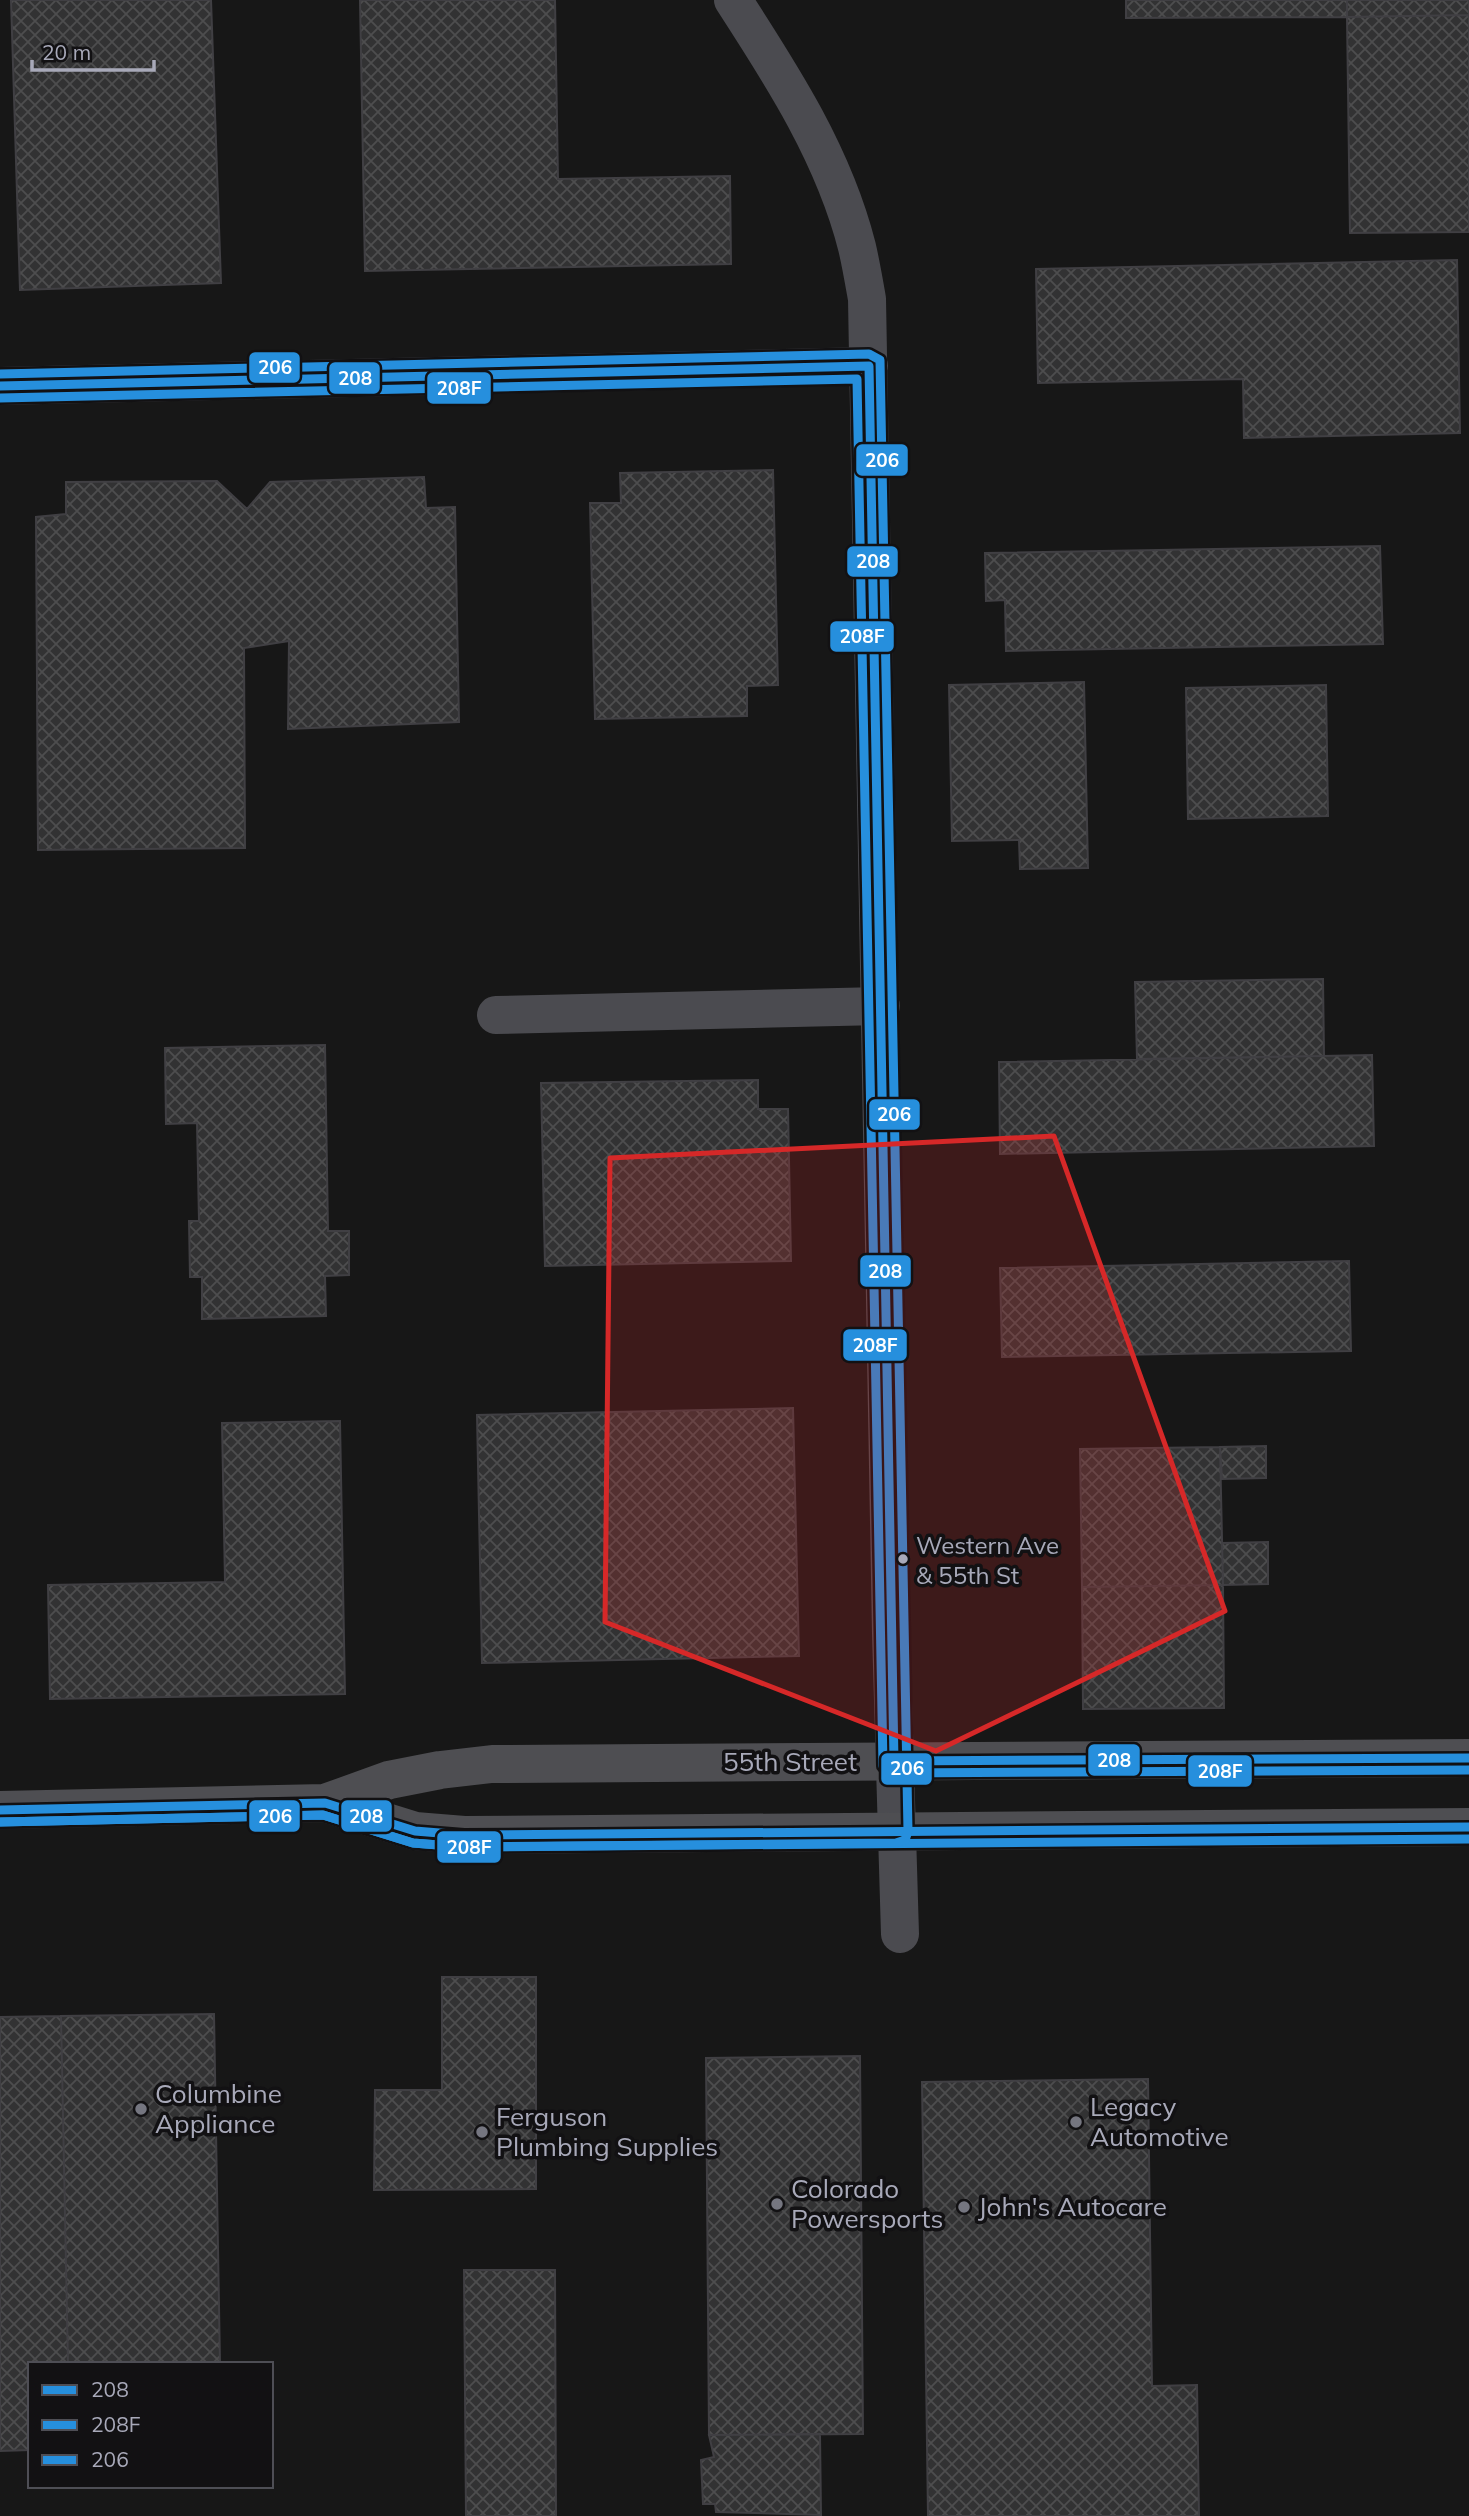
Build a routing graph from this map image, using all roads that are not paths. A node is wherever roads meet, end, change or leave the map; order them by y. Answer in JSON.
{"nodes":[{"id":1,"x":733,"y":0,"type":"edge"},
{"id":2,"x":869,"y":366,"type":"junction"},
{"id":3,"x":0,"y":386,"type":"edge"},
{"id":4,"x":881,"y":1006,"type":"junction"},
{"id":5,"x":496,"y":1015,"type":"dead end"},
{"id":6,"x":1469,"y":1758,"type":"edge"},
{"id":7,"x":894,"y":1761,"type":"junction"},
{"id":8,"x":326,"y":1803,"type":"junction"},
{"id":9,"x":0,"y":1810,"type":"edge"},
{"id":10,"x":1469,"y":1827,"type":"edge"},
{"id":11,"x":895,"y":1831,"type":"junction"},
{"id":12,"x":900,"y":1934,"type":"dead end"}],
"edges":[{"from":1,"to":2,"type":"street"},
{"from":2,"to":3,"type":"street"},
{"from":2,"to":4,"type":"street"},
{"from":4,"to":5,"type":"street"},
{"from":4,"to":7,"type":"street"},
{"from":6,"to":7,"type":"main road","name":"55th Street"},
{"from":7,"to":8,"type":"main road","name":"55th Street"},
{"from":7,"to":11,"type":"street"},
{"from":8,"to":9,"type":"main road","name":"55th Street"},
{"from":8,"to":11,"type":"main road","name":"55th Street"},
{"from":10,"to":11,"type":"main road","name":"55th Street"},
{"from":11,"to":12,"type":"street"}]}
